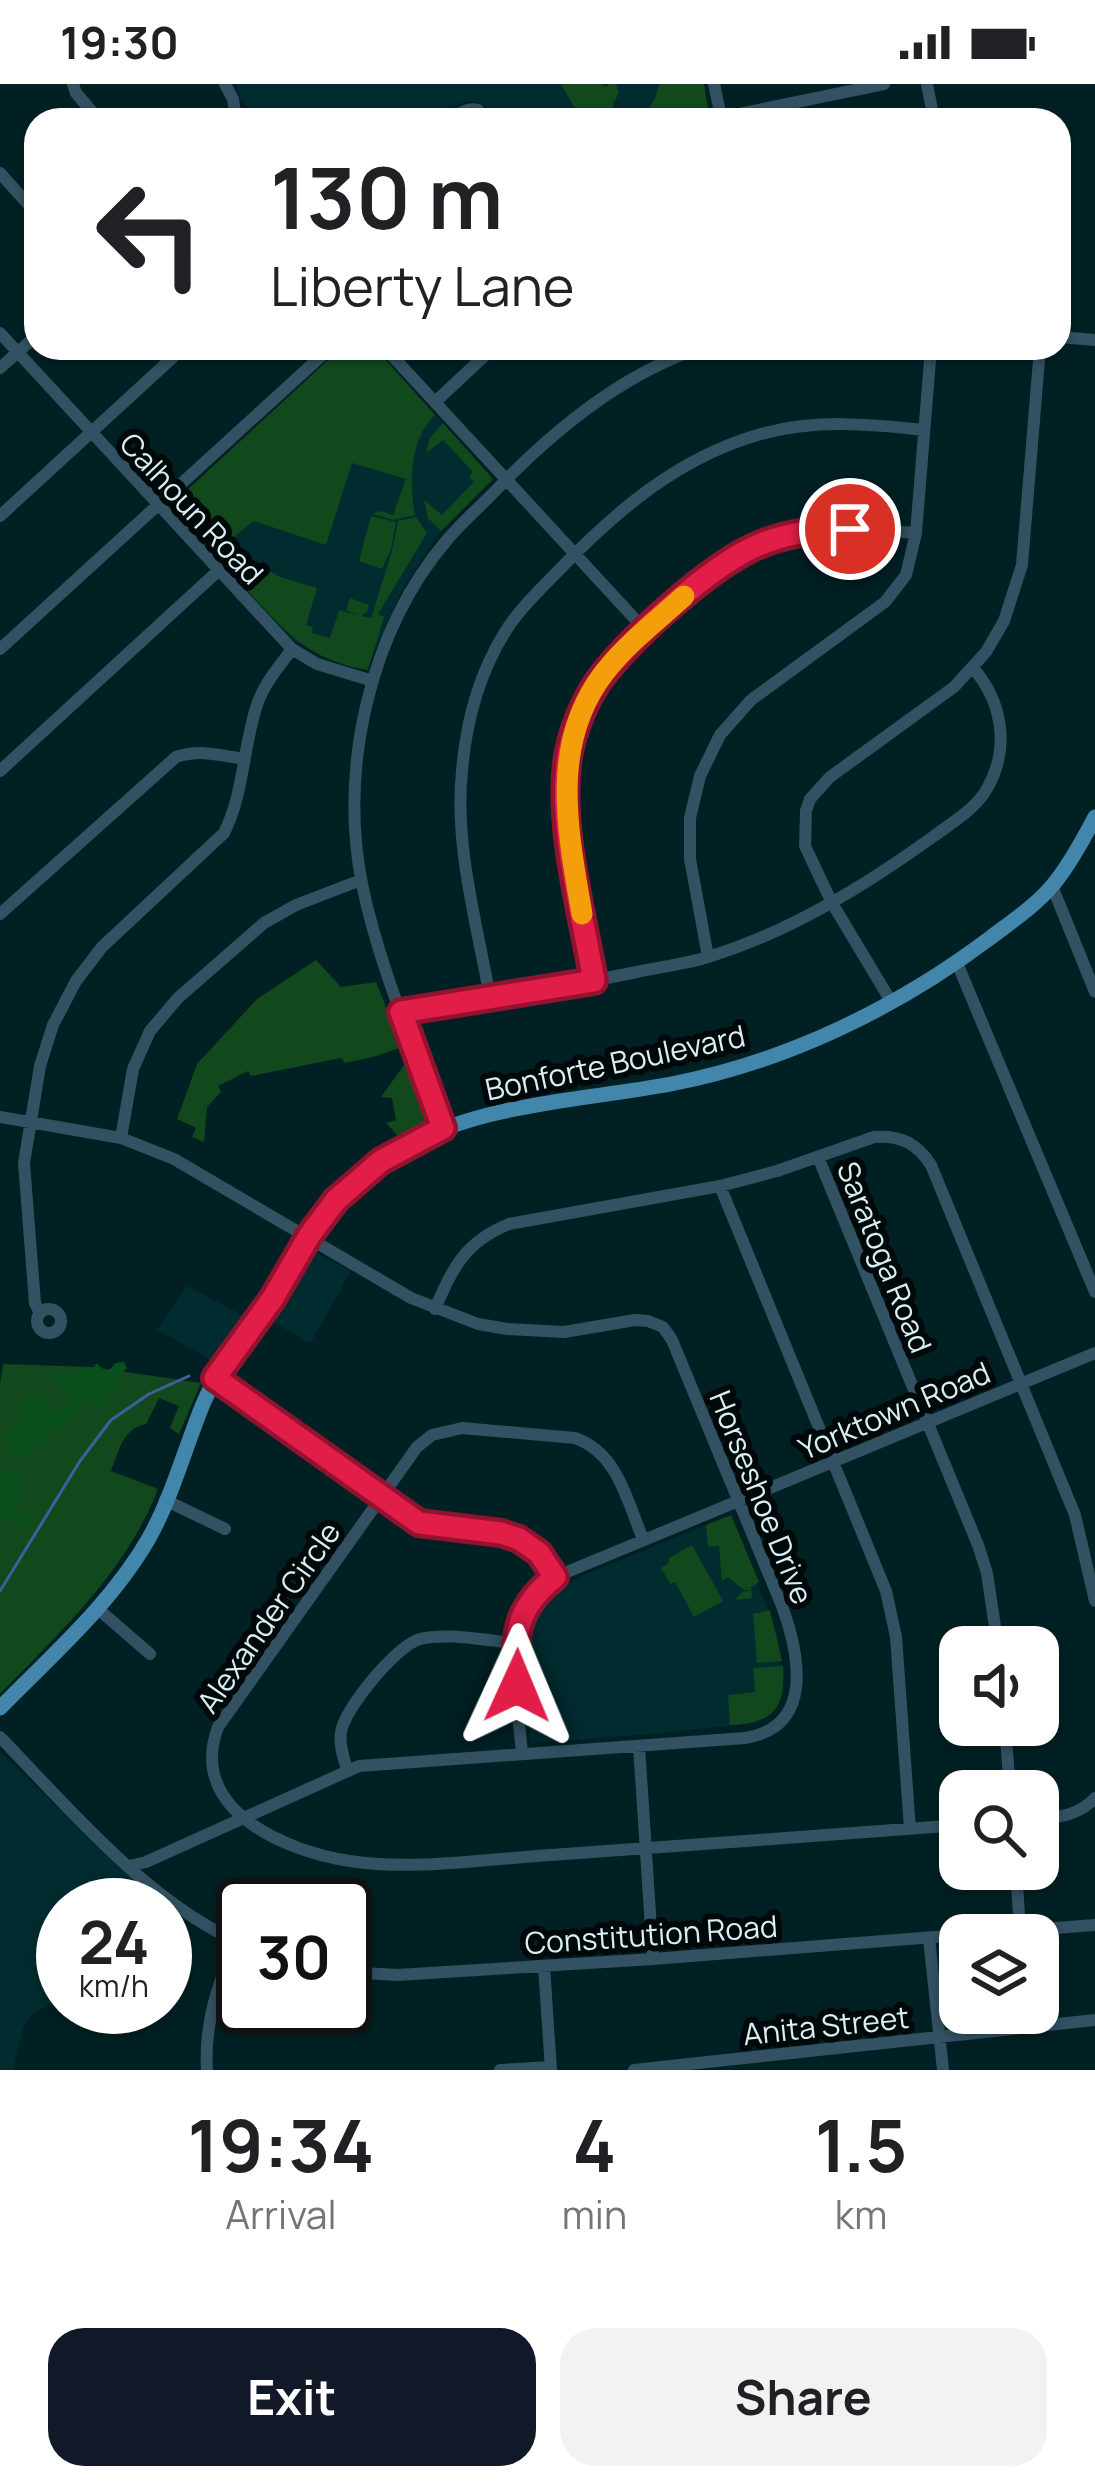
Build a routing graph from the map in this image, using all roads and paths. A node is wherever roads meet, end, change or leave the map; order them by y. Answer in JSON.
{"nodes":[{"id":1,"x":884,"y":84,"type":"edge"},
{"id":2,"x":768,"y":108,"type":"edge"},
{"id":3,"x":0,"y":173,"type":"edge"},
{"id":4,"x":24,"y":200,"type":"edge"},
{"id":5,"x":0,"y":332,"type":"edge"},
{"id":6,"x":24,"y":346,"type":"edge"},
{"id":7,"x":17,"y":352,"type":"junction"},
{"id":8,"x":24,"y":360,"type":"edge"},
{"id":9,"x":24,"y":360,"type":"edge"},
{"id":10,"x":170,"y":360,"type":"edge"},
{"id":11,"x":317,"y":360,"type":"edge"},
{"id":12,"x":396,"y":360,"type":"edge"},
{"id":13,"x":480,"y":360,"type":"edge"},
{"id":14,"x":672,"y":360,"type":"edge"},
{"id":15,"x":930,"y":360,"type":"edge"},
{"id":16,"x":1039,"y":360,"type":"edge"},
{"id":17,"x":0,"y":368,"type":"edge"},
{"id":18,"x":435,"y":402,"type":"junction"},
{"id":19,"x":925,"y":430,"type":"junction"},
{"id":20,"x":90,"y":433,"type":"junction"},
{"id":21,"x":507,"y":479,"type":"junction"},
{"id":22,"x":158,"y":505,"type":"junction"},
{"id":23,"x":0,"y":516,"type":"edge"},
{"id":24,"x":916,"y":533,"type":"junction"},
{"id":25,"x":574,"y":554,"type":"junction"},
{"id":26,"x":218,"y":572,"type":"junction"},
{"id":27,"x":646,"y":631,"type":"junction"},
{"id":28,"x":0,"y":650,"type":"edge"},
{"id":29,"x":292,"y":650,"type":"junction"},
{"id":30,"x":973,"y":668,"type":"junction"},
{"id":31,"x":373,"y":681,"type":"junction"},
{"id":32,"x":243,"y":759,"type":"junction"},
{"id":33,"x":0,"y":771,"type":"edge"},
{"id":34,"x":1095,"y":817,"type":"edge"},
{"id":35,"x":361,"y":880,"type":"junction"},
{"id":36,"x":1052,"y":886,"type":"junction"},
{"id":37,"x":832,"y":903,"type":"junction"},
{"id":38,"x":0,"y":914,"type":"edge"},
{"id":39,"x":708,"y":957,"type":"junction"},
{"id":40,"x":957,"y":963,"type":"junction"},
{"id":41,"x":594,"y":981,"type":"junction"},
{"id":42,"x":1095,"y":992,"type":"edge"},
{"id":43,"x":490,"y":997,"type":"junction"},
{"id":44,"x":892,"y":1003,"type":"junction"},
{"id":45,"x":401,"y":1012,"type":"junction"},
{"id":46,"x":0,"y":1117,"type":"edge"},
{"id":47,"x":31,"y":1121,"type":"junction"},
{"id":48,"x":443,"y":1128,"type":"junction"},
{"id":49,"x":121,"y":1138,"type":"junction"},
{"id":50,"x":818,"y":1157,"type":"junction"},
{"id":51,"x":720,"y":1186,"type":"junction"},
{"id":52,"x":309,"y":1236,"type":"junction"},
{"id":53,"x":1095,"y":1292,"type":"edge"},
{"id":54,"x":435,"y":1309,"type":"junction"},
{"id":55,"x":40,"y":1313,"type":"dead end"},
{"id":56,"x":1095,"y":1353,"type":"edge"},
{"id":57,"x":215,"y":1378,"type":"junction"},
{"id":58,"x":1020,"y":1384,"type":"junction"},
{"id":59,"x":927,"y":1422,"type":"junction"},
{"id":60,"x":834,"y":1461,"type":"junction"},
{"id":61,"x":382,"y":1496,"type":"junction"},
{"id":62,"x":165,"y":1500,"type":"junction"},
{"id":63,"x":739,"y":1502,"type":"junction"},
{"id":64,"x":225,"y":1529,"type":"dead end"},
{"id":65,"x":643,"y":1540,"type":"junction"},
{"id":66,"x":555,"y":1577,"type":"junction"},
{"id":67,"x":1095,"y":1601,"type":"edge"},
{"id":68,"x":97,"y":1608,"type":"junction"},
{"id":69,"x":995,"y":1626,"type":"edge"},
{"id":70,"x":516,"y":1643,"type":"junction"},
{"id":71,"x":150,"y":1654,"type":"dead end"},
{"id":72,"x":0,"y":1708,"type":"edge"},
{"id":73,"x":0,"y":1737,"type":"edge"},
{"id":74,"x":639,"y":1746,"type":"junction"},
{"id":75,"x":521,"y":1754,"type":"junction"},
{"id":76,"x":347,"y":1769,"type":"junction"},
{"id":77,"x":1095,"y":1798,"type":"edge"},
{"id":78,"x":1059,"y":1816,"type":"edge"},
{"id":79,"x":239,"y":1818,"type":"junction"},
{"id":80,"x":939,"y":1826,"type":"edge"},
{"id":81,"x":910,"y":1828,"type":"junction"},
{"id":82,"x":646,"y":1849,"type":"junction"},
{"id":83,"x":129,"y":1866,"type":"junction"},
{"id":84,"x":1095,"y":1924,"type":"edge"},
{"id":85,"x":1059,"y":1927,"type":"edge"},
{"id":86,"x":216,"y":1930,"type":"edge"},
{"id":87,"x":939,"y":1937,"type":"edge"},
{"id":88,"x":929,"y":1938,"type":"junction"},
{"id":89,"x":652,"y":1959,"type":"junction"},
{"id":90,"x":544,"y":1966,"type":"junction"},
{"id":91,"x":372,"y":1974,"type":"edge"},
{"id":92,"x":216,"y":1995,"type":"edge"},
{"id":93,"x":1095,"y":2020,"type":"edge"},
{"id":94,"x":939,"y":2037,"type":"junction"},
{"id":95,"x":551,"y":2068,"type":"edge"},
{"id":96,"x":207,"y":2070,"type":"edge"},
{"id":97,"x":500,"y":2070,"type":"edge"},
{"id":98,"x":634,"y":2070,"type":"edge"},
{"id":99,"x":943,"y":2070,"type":"edge"}],
"edges":[{"from":1,"to":2,"type":"street"},
{"from":3,"to":4,"type":"street"},
{"from":5,"to":7,"type":"street","name":"Calhoun Road"},
{"from":6,"to":7,"type":"street"},
{"from":7,"to":8,"type":"street","name":"Calhoun Road"},
{"from":7,"to":17,"type":"street"},
{"from":9,"to":20,"type":"street","name":"Calhoun Road"},
{"from":10,"to":20,"type":"street"},
{"from":11,"to":22,"type":"street"},
{"from":12,"to":18,"type":"street"},
{"from":13,"to":18,"type":"street"},
{"from":14,"to":21,"type":"street"},
{"from":15,"to":19,"type":"street"},
{"from":16,"to":30,"type":"street"},
{"from":18,"to":21,"type":"street"},
{"from":19,"to":24,"type":"street"},
{"from":19,"to":25,"type":"street"},
{"from":20,"to":22,"type":"street","name":"Calhoun Road"},
{"from":20,"to":23,"type":"street"},
{"from":21,"to":25,"type":"street"},
{"from":21,"to":31,"type":"street"},
{"from":22,"to":26,"type":"street","name":"Calhoun Road"},
{"from":22,"to":28,"type":"street"},
{"from":24,"to":27,"type":"street"},
{"from":24,"to":39,"type":"street"},
{"from":25,"to":27,"type":"street"},
{"from":25,"to":43,"type":"street"},
{"from":26,"to":29,"type":"street","name":"Calhoun Road"},
{"from":26,"to":33,"type":"street"},
{"from":27,"to":41,"type":"street"},
{"from":29,"to":31,"type":"street","name":"Calhoun Road"},
{"from":29,"to":32,"type":"street"},
{"from":30,"to":37,"type":"street"},
{"from":30,"to":37,"type":"street"},
{"from":31,"to":35,"type":"street"},
{"from":32,"to":38,"type":"street"},
{"from":32,"to":47,"type":"street"},
{"from":34,"to":36,"type":"main road","name":"Bonforte Boulevard"},
{"from":35,"to":45,"type":"street"},
{"from":35,"to":49,"type":"street"},
{"from":36,"to":40,"type":"main road","name":"Bonforte Boulevard"},
{"from":36,"to":42,"type":"street"},
{"from":37,"to":39,"type":"street"},
{"from":37,"to":44,"type":"street"},
{"from":39,"to":41,"type":"street"},
{"from":40,"to":44,"type":"main road","name":"Bonforte Boulevard"},
{"from":40,"to":53,"type":"street"},
{"from":41,"to":43,"type":"street"},
{"from":43,"to":45,"type":"street"},
{"from":44,"to":48,"type":"main road","name":"Bonforte Boulevard"},
{"from":45,"to":48,"type":"street"},
{"from":46,"to":47,"type":"street","name":"Horseshoe Drive"},
{"from":47,"to":49,"type":"street","name":"Horseshoe Drive"},
{"from":47,"to":55,"type":"street"},
{"from":48,"to":52,"type":"main road","name":"Bonforte Boulevard"},
{"from":49,"to":52,"type":"street","name":"Horseshoe Drive"},
{"from":50,"to":51,"type":"street"},
{"from":50,"to":58,"type":"street"},
{"from":50,"to":59,"type":"street","name":"Saratoga Road"},
{"from":51,"to":54,"type":"street"},
{"from":51,"to":60,"type":"street"},
{"from":52,"to":54,"type":"street","name":"Horseshoe Drive"},
{"from":52,"to":57,"type":"main road","name":"Bonforte Boulevard"},
{"from":54,"to":63,"type":"street","name":"Horseshoe Drive"},
{"from":56,"to":58,"type":"street","name":"Yorktown Road"},
{"from":57,"to":61,"type":"street"},
{"from":57,"to":62,"type":"main road","name":"Bonforte Boulevard"},
{"from":58,"to":59,"type":"street","name":"Yorktown Road"},
{"from":58,"to":67,"type":"street"},
{"from":59,"to":60,"type":"street","name":"Yorktown Road"},
{"from":59,"to":69,"type":"street","name":"Saratoga Road"},
{"from":60,"to":63,"type":"street","name":"Yorktown Road"},
{"from":60,"to":81,"type":"street"},
{"from":61,"to":65,"type":"street","name":"Alexander Circle"},
{"from":61,"to":66,"type":"street"},
{"from":61,"to":79,"type":"street","name":"Alexander Circle"},
{"from":62,"to":64,"type":"street"},
{"from":62,"to":68,"type":"main road","name":"Bonforte Boulevard"},
{"from":63,"to":65,"type":"street","name":"Yorktown Road"},
{"from":63,"to":74,"type":"street","name":"Horseshoe Drive"},
{"from":65,"to":66,"type":"street","name":"Yorktown Road"},
{"from":66,"to":70,"type":"street"},
{"from":68,"to":71,"type":"street"},
{"from":68,"to":72,"type":"main road","name":"Bonforte Boulevard"},
{"from":70,"to":75,"type":"street"},
{"from":70,"to":76,"type":"street"},
{"from":73,"to":83,"type":"street"},
{"from":74,"to":75,"type":"street","name":"Horseshoe Drive"},
{"from":74,"to":82,"type":"street"},
{"from":75,"to":76,"type":"street","name":"Horseshoe Drive"},
{"from":76,"to":79,"type":"street","name":"Horseshoe Drive"},
{"from":77,"to":78,"type":"street"},
{"from":79,"to":82,"type":"street"},
{"from":79,"to":83,"type":"street","name":"Horseshoe Drive"},
{"from":80,"to":81,"type":"street"},
{"from":81,"to":82,"type":"street"},
{"from":82,"to":89,"type":"street"},
{"from":83,"to":86,"type":"street"},
{"from":84,"to":85,"type":"street","name":"Constitution Road"},
{"from":87,"to":88,"type":"street","name":"Constitution Road"},
{"from":88,"to":89,"type":"street","name":"Constitution Road"},
{"from":88,"to":94,"type":"street"},
{"from":89,"to":90,"type":"street","name":"Constitution Road"},
{"from":90,"to":91,"type":"street","name":"Constitution Road"},
{"from":90,"to":95,"type":"street"},
{"from":92,"to":96,"type":"street"},
{"from":93,"to":94,"type":"street","name":"Anita Street"},
{"from":94,"to":98,"type":"street","name":"Anita Street"},
{"from":94,"to":99,"type":"street"},
{"from":95,"to":97,"type":"street"}]}
